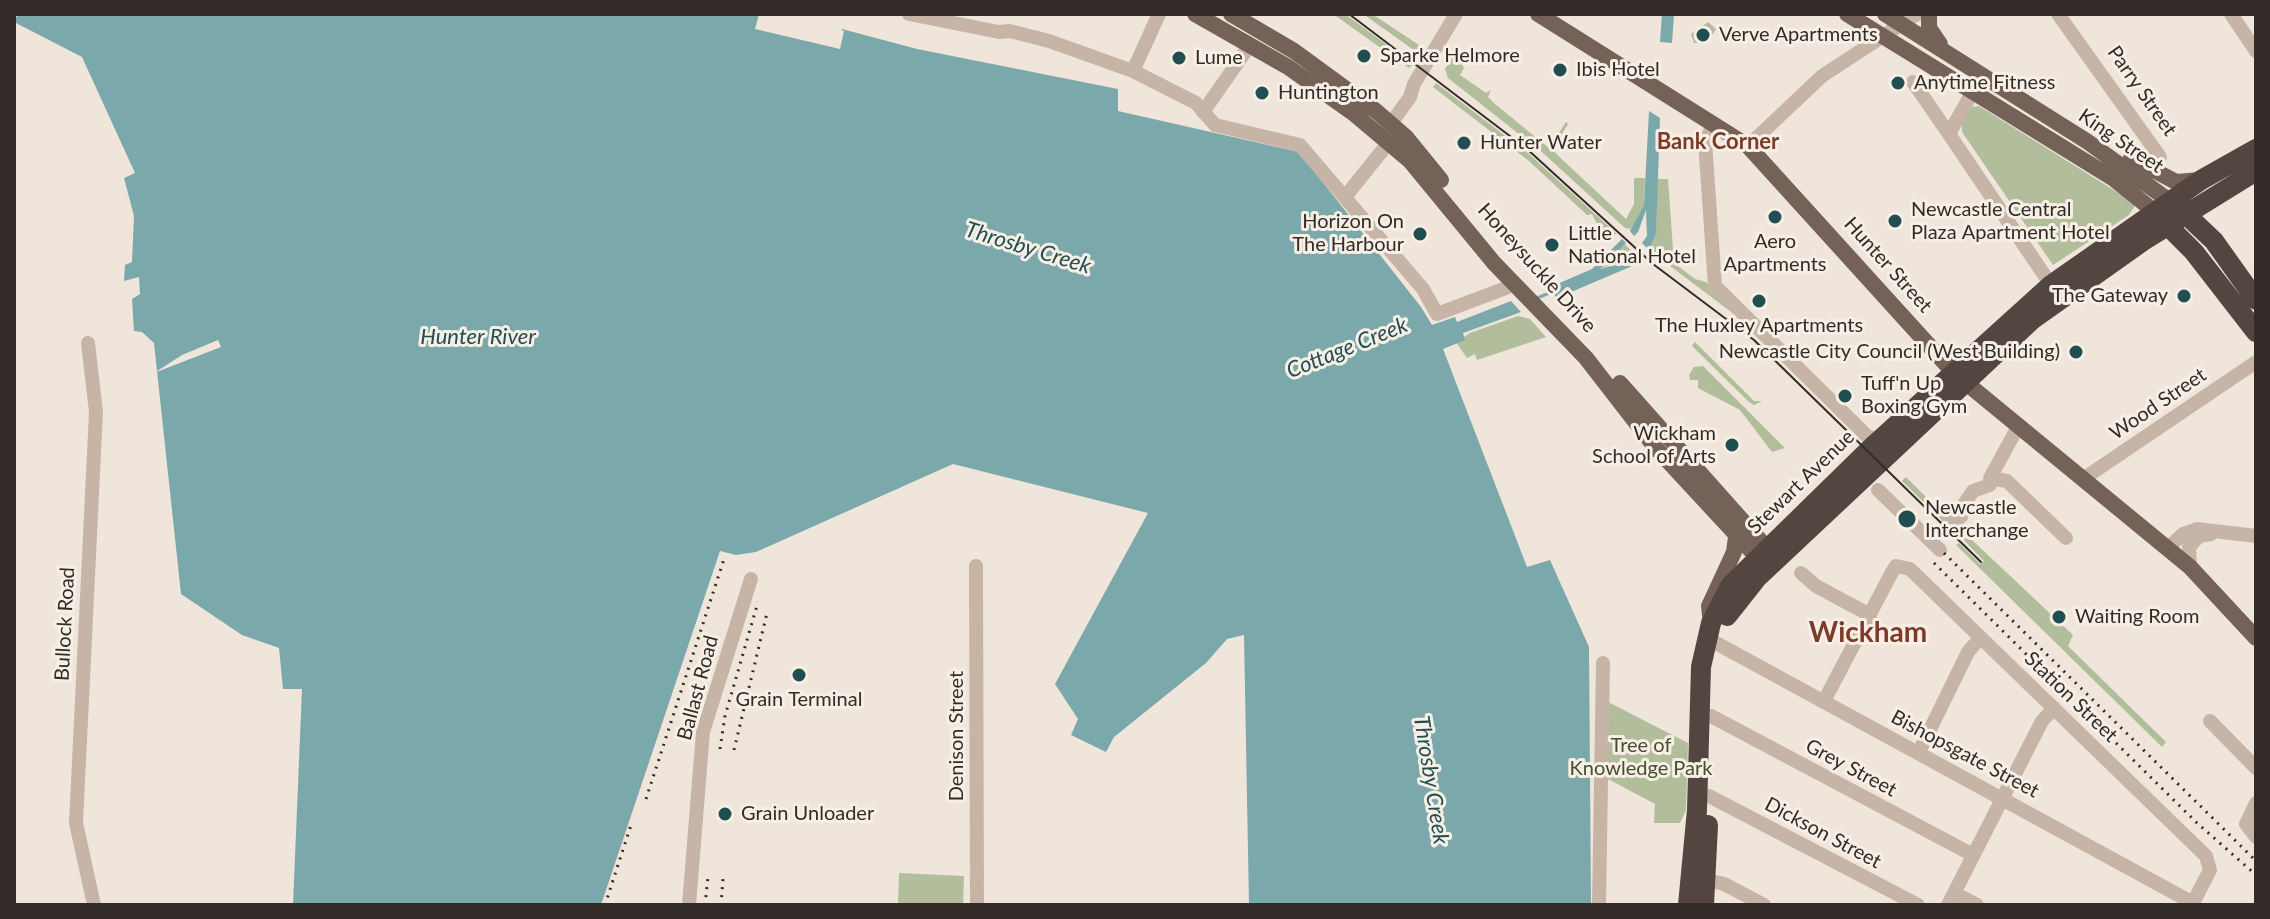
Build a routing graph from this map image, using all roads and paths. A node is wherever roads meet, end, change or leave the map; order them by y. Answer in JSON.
{"nodes":[{"id":1,"x":909,"y":14,"type":"edge"},
{"id":2,"x":1008,"y":14,"type":"edge"},
{"id":3,"x":1159,"y":14,"type":"edge"},
{"id":4,"x":1195,"y":14,"type":"edge"},
{"id":5,"x":1231,"y":14,"type":"edge"},
{"id":6,"x":1456,"y":14,"type":"edge"},
{"id":7,"x":1467,"y":14,"type":"edge"},
{"id":8,"x":1538,"y":14,"type":"edge"},
{"id":9,"x":1847,"y":14,"type":"edge"},
{"id":10,"x":1885,"y":14,"type":"edge"},
{"id":11,"x":1917,"y":14,"type":"edge"},
{"id":12,"x":1929,"y":14,"type":"edge"},
{"id":13,"x":2058,"y":14,"type":"edge"},
{"id":14,"x":2231,"y":14,"type":"edge"},
{"id":15,"x":932,"y":16,"type":"edge"},
{"id":16,"x":959,"y":19,"type":"edge"},
{"id":17,"x":1901,"y":24,"type":"junction"},
{"id":18,"x":1010,"y":31,"type":"junction"},
{"id":19,"x":1882,"y":36,"type":"junction"},
{"id":20,"x":2256,"y":51,"type":"edge"},
{"id":21,"x":1245,"y":52,"type":"dead end"},
{"id":22,"x":1946,"y":52,"type":"junction"},
{"id":23,"x":1133,"y":71,"type":"junction"},
{"id":24,"x":1913,"y":82,"type":"dead end"},
{"id":25,"x":1973,"y":91,"type":"junction"},
{"id":26,"x":1410,"y":97,"type":"junction"},
{"id":27,"x":1203,"y":112,"type":"junction"},
{"id":28,"x":1714,"y":124,"type":"junction"},
{"id":29,"x":1949,"y":134,"type":"junction"},
{"id":30,"x":1385,"y":137,"type":"junction"},
{"id":31,"x":2088,"y":142,"type":"junction"},
{"id":32,"x":1748,"y":146,"type":"junction"},
{"id":33,"x":2256,"y":149,"type":"edge"},
{"id":34,"x":2160,"y":157,"type":"dead end"},
{"id":35,"x":2256,"y":171,"type":"edge"},
{"id":36,"x":2201,"y":180,"type":"junction"},
{"id":37,"x":1345,"y":197,"type":"junction"},
{"id":38,"x":2170,"y":213,"type":"junction"},
{"id":39,"x":2143,"y":241,"type":"junction"},
{"id":40,"x":2219,"y":283,"type":"junction"},
{"id":41,"x":2051,"y":285,"type":"junction"},
{"id":42,"x":1520,"y":290,"type":"junction"},
{"id":43,"x":2256,"y":300,"type":"edge"},
{"id":44,"x":1543,"y":307,"type":"junction"},
{"id":45,"x":2256,"y":332,"type":"edge"},
{"id":46,"x":88,"y":343,"type":"dead end"},
{"id":47,"x":2256,"y":362,"type":"edge"},
{"id":48,"x":1959,"y":378,"type":"junction"},
{"id":49,"x":2019,"y":425,"type":"junction"},
{"id":50,"x":1880,"y":440,"type":"junction"},
{"id":51,"x":2083,"y":479,"type":"junction"},
{"id":52,"x":1990,"y":482,"type":"junction"},
{"id":53,"x":1878,"y":490,"type":"dead end"},
{"id":54,"x":1948,"y":523,"type":"dead end"},
{"id":55,"x":2231,"y":533,"type":"junction"},
{"id":56,"x":2256,"y":536,"type":"edge"},
{"id":57,"x":1736,"y":537,"type":"junction"},
{"id":58,"x":2066,"y":538,"type":"dead end"},
{"id":59,"x":2168,"y":548,"type":"junction"},
{"id":60,"x":1940,"y":550,"type":"dead end"},
{"id":61,"x":1767,"y":558,"type":"junction"},
{"id":62,"x":976,"y":566,"type":"dead end"},
{"id":63,"x":2190,"y":567,"type":"junction"},
{"id":64,"x":1801,"y":573,"type":"dead end"},
{"id":65,"x":751,"y":579,"type":"dead end"},
{"id":66,"x":1870,"y":615,"type":"junction"},
{"id":67,"x":1711,"y":623,"type":"junction"},
{"id":68,"x":1980,"y":638,"type":"junction"},
{"id":69,"x":2256,"y":638,"type":"edge"},
{"id":70,"x":1716,"y":643,"type":"junction"},
{"id":71,"x":1603,"y":663,"type":"dead end"},
{"id":72,"x":1824,"y":701,"type":"junction"},
{"id":73,"x":2054,"y":708,"type":"junction"},
{"id":74,"x":1711,"y":716,"type":"junction"},
{"id":75,"x":2210,"y":721,"type":"dead end"},
{"id":76,"x":1919,"y":752,"type":"junction"},
{"id":77,"x":2256,"y":768,"type":"edge"},
{"id":78,"x":1709,"y":796,"type":"junction"},
{"id":79,"x":2003,"y":796,"type":"junction"},
{"id":80,"x":2253,"y":809,"type":"edge"},
{"id":81,"x":2256,"y":837,"type":"edge"},
{"id":82,"x":1973,"y":855,"type":"junction"},
{"id":83,"x":1697,"y":878,"type":"junction"},
{"id":84,"x":1951,"y":899,"type":"edge"},
{"id":85,"x":2192,"y":904,"type":"edge"},
{"id":86,"x":94,"y":905,"type":"edge"},
{"id":87,"x":689,"y":905,"type":"edge"},
{"id":88,"x":977,"y":905,"type":"edge"},
{"id":89,"x":1599,"y":905,"type":"edge"},
{"id":90,"x":1688,"y":905,"type":"edge"},
{"id":91,"x":1704,"y":905,"type":"edge"},
{"id":92,"x":1764,"y":905,"type":"edge"},
{"id":93,"x":1918,"y":905,"type":"edge"},
{"id":94,"x":1977,"y":905,"type":"edge"}],
"edges":[{"from":1,"to":15,"type":"street"},
{"from":2,"to":18,"type":"street"},
{"from":3,"to":23,"type":"street"},
{"from":4,"to":30,"type":"main road","name":"Honeysuckle Drive"},
{"from":5,"to":30,"type":"main road","name":"Honeysuckle Drive"},
{"from":6,"to":26,"type":"street"},
{"from":7,"to":26,"type":"street"},
{"from":8,"to":28,"type":"main road","name":"Hunter Street"},
{"from":9,"to":19,"type":"main road","name":"King Street"},
{"from":10,"to":17,"type":"main road","name":"King Street"},
{"from":11,"to":17,"type":"street"},
{"from":12,"to":22,"type":"main road"},
{"from":13,"to":34,"type":"street","name":"Parry Street"},
{"from":14,"to":20,"type":"street"},
{"from":15,"to":16,"type":"street"},
{"from":16,"to":18,"type":"street"},
{"from":17,"to":19,"type":"street"},
{"from":17,"to":22,"type":"main road","name":"King Street"},
{"from":18,"to":23,"type":"street"},
{"from":19,"to":25,"type":"main road","name":"King Street"},
{"from":19,"to":32,"type":"street"},
{"from":21,"to":27,"type":"street"},
{"from":22,"to":31,"type":"main road","name":"King Street"},
{"from":23,"to":27,"type":"street"},
{"from":24,"to":29,"type":"street"},
{"from":25,"to":29,"type":"street"},
{"from":25,"to":38,"type":"main road","name":"King Street"},
{"from":26,"to":30,"type":"street"},
{"from":27,"to":37,"type":"street"},
{"from":28,"to":32,"type":"main road","name":"Hunter Street"},
{"from":28,"to":50,"type":"street"},
{"from":29,"to":41,"type":"street"},
{"from":30,"to":37,"type":"street"},
{"from":30,"to":42,"type":"main road","name":"Honeysuckle Drive"},
{"from":31,"to":36,"type":"main road"},
{"from":31,"to":38,"type":"main road","name":"King Street"},
{"from":32,"to":48,"type":"main road","name":"Hunter Street"},
{"from":33,"to":36,"type":"highway","name":"Stewart Avenue"},
{"from":35,"to":38,"type":"highway","name":"Stewart Avenue"},
{"from":36,"to":38,"type":"highway","name":"Stewart Avenue"},
{"from":37,"to":42,"type":"street"},
{"from":38,"to":39,"type":"highway","name":"Stewart Avenue"},
{"from":38,"to":40,"type":"highway"},
{"from":38,"to":41,"type":"highway","name":"Stewart Avenue"},
{"from":38,"to":43,"type":"highway"},
{"from":39,"to":40,"type":"highway"},
{"from":39,"to":48,"type":"highway","name":"Stewart Avenue"},
{"from":40,"to":45,"type":"highway"},
{"from":41,"to":48,"type":"highway","name":"Stewart Avenue"},
{"from":42,"to":44,"type":"main road","name":"Honeysuckle Drive"},
{"from":44,"to":57,"type":"main road","name":"Honeysuckle Drive"},
{"from":44,"to":61,"type":"main road","name":"Honeysuckle Drive"},
{"from":46,"to":86,"type":"street","name":"Bullock Road"},
{"from":47,"to":51,"type":"street","name":"Wood Street"},
{"from":48,"to":49,"type":"main road","name":"Hunter Street"},
{"from":48,"to":50,"type":"highway","name":"Stewart Avenue"},
{"from":48,"to":61,"type":"highway","name":"Stewart Avenue"},
{"from":49,"to":51,"type":"main road","name":"Hunter Street"},
{"from":49,"to":52,"type":"street"},
{"from":50,"to":61,"type":"highway","name":"Stewart Avenue"},
{"from":51,"to":59,"type":"main road","name":"Hunter Street"},
{"from":52,"to":54,"type":"street"},
{"from":52,"to":58,"type":"street"},
{"from":53,"to":60,"type":"street"},
{"from":55,"to":56,"type":"street"},
{"from":55,"to":59,"type":"street"},
{"from":55,"to":63,"type":"street"},
{"from":57,"to":61,"type":"main road","name":"Honeysuckle Drive"},
{"from":57,"to":67,"type":"main road"},
{"from":59,"to":63,"type":"main road","name":"Hunter Street"},
{"from":61,"to":67,"type":"highway"},
{"from":61,"to":70,"type":"highway"},
{"from":62,"to":88,"type":"street","name":"Denison Street"},
{"from":63,"to":69,"type":"main road","name":"Hunter Street"},
{"from":64,"to":66,"type":"street"},
{"from":65,"to":87,"type":"street","name":"Ballast Road"},
{"from":66,"to":68,"type":"street","name":"Station Street"},
{"from":66,"to":72,"type":"street"},
{"from":67,"to":83,"type":"highway"},
{"from":68,"to":73,"type":"street","name":"Station Street"},
{"from":68,"to":76,"type":"street"},
{"from":70,"to":72,"type":"street","name":"Bishopsgate Street"},
{"from":70,"to":74,"type":"highway"},
{"from":71,"to":89,"type":"street"},
{"from":72,"to":76,"type":"street","name":"Bishopsgate Street"},
{"from":73,"to":79,"type":"street"},
{"from":73,"to":85,"type":"street","name":"Station Street"},
{"from":74,"to":78,"type":"highway"},
{"from":74,"to":82,"type":"street","name":"Grey Street"},
{"from":75,"to":77,"type":"street"},
{"from":76,"to":79,"type":"street","name":"Bishopsgate Street"},
{"from":78,"to":83,"type":"highway"},
{"from":78,"to":93,"type":"street","name":"Dickson Street"},
{"from":79,"to":82,"type":"street"},
{"from":79,"to":85,"type":"street","name":"Bishopsgate Street"},
{"from":80,"to":81,"type":"street"},
{"from":82,"to":84,"type":"street"},
{"from":83,"to":90,"type":"highway"},
{"from":83,"to":91,"type":"highway"},
{"from":83,"to":92,"type":"street"},
{"from":84,"to":94,"type":"street"}]}
